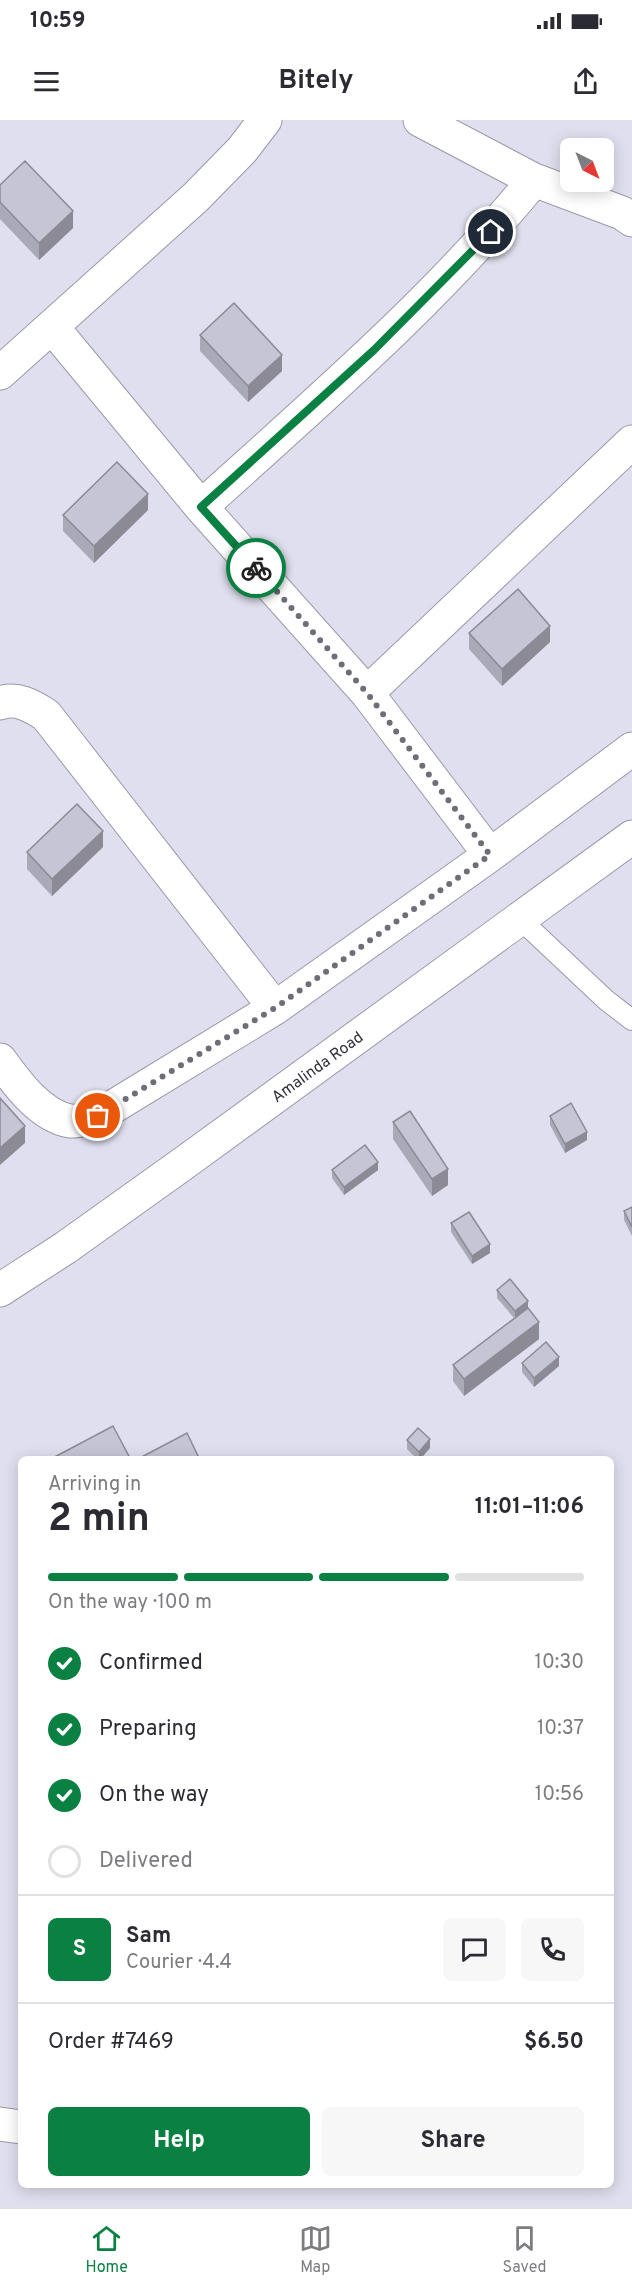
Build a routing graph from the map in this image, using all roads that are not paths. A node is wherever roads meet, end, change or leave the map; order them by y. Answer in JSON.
{"nodes":[{"id":1,"x":265,"y":120,"type":"edge"},
{"id":2,"x":420,"y":120,"type":"edge"},
{"id":3,"x":534,"y":180,"type":"junction"},
{"id":4,"x":632,"y":220,"type":"edge"},
{"id":5,"x":53,"y":328,"type":"junction"},
{"id":6,"x":0,"y":373,"type":"edge"},
{"id":7,"x":632,"y":442,"type":"edge"},
{"id":8,"x":201,"y":507,"type":"junction"},
{"id":9,"x":367,"y":693,"type":"junction"},
{"id":10,"x":0,"y":703,"type":"edge"},
{"id":11,"x":632,"y":749,"type":"edge"},
{"id":12,"x":632,"y":837,"type":"edge"},
{"id":13,"x":490,"y":855,"type":"junction"},
{"id":14,"x":521,"y":920,"type":"junction"},
{"id":15,"x":275,"y":1008,"type":"junction"},
{"id":16,"x":632,"y":1020,"type":"edge"},
{"id":17,"x":0,"y":1060,"type":"edge"},
{"id":18,"x":0,"y":1290,"type":"edge"},
{"id":19,"x":0,"y":2124,"type":"edge"},
{"id":20,"x":18,"y":2127,"type":"edge"}],
"edges":[{"from":1,"to":5,"type":"street"},
{"from":2,"to":3,"type":"street"},
{"from":3,"to":4,"type":"street"},
{"from":3,"to":8,"type":"street"},
{"from":5,"to":6,"type":"street"},
{"from":5,"to":8,"type":"street"},
{"from":7,"to":9,"type":"street"},
{"from":8,"to":9,"type":"street"},
{"from":9,"to":13,"type":"street"},
{"from":10,"to":15,"type":"street"},
{"from":11,"to":13,"type":"street"},
{"from":12,"to":14,"type":"street","name":"Amalinda Road"},
{"from":13,"to":15,"type":"street"},
{"from":14,"to":16,"type":"lane"},
{"from":14,"to":18,"type":"street","name":"Amalinda Road"},
{"from":15,"to":17,"type":"street"},
{"from":19,"to":20,"type":"street"}]}
